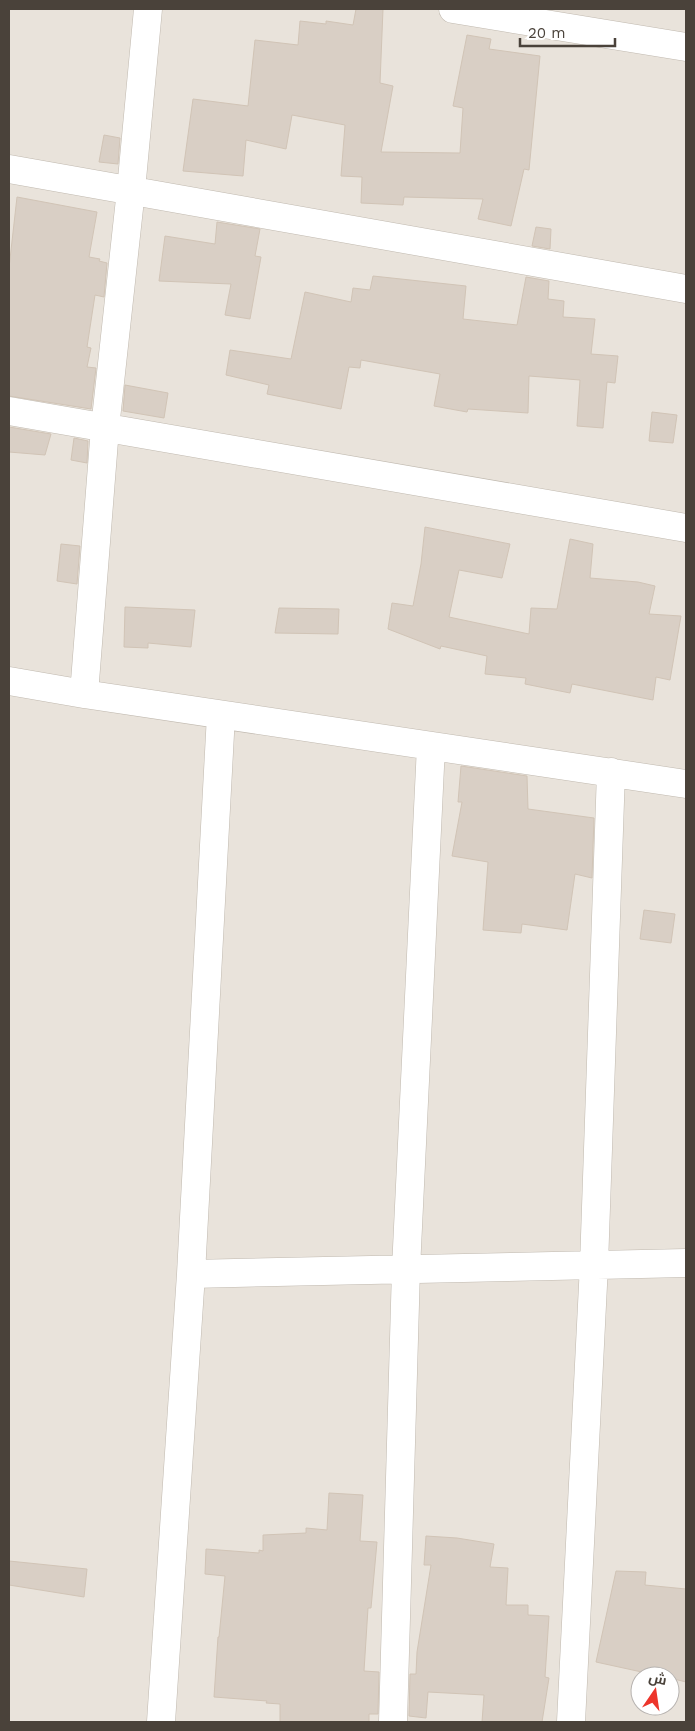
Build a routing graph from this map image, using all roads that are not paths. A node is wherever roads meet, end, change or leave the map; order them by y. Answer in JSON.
{"nodes":[{"id":1,"x":148,"y":9,"type":"edge"},
{"id":2,"x":453,"y":9,"type":"edge"},
{"id":3,"x":686,"y":47,"type":"edge"},
{"id":4,"x":9,"y":169,"type":"edge"},
{"id":5,"x":131,"y":190,"type":"junction"},
{"id":6,"x":686,"y":289,"type":"edge"},
{"id":7,"x":9,"y":411,"type":"edge"},
{"id":8,"x":105,"y":428,"type":"junction"},
{"id":9,"x":686,"y":528,"type":"edge"},
{"id":10,"x":9,"y":681,"type":"edge"},
{"id":11,"x":84,"y":694,"type":"junction"},
{"id":12,"x":221,"y":715,"type":"junction"},
{"id":13,"x":431,"y":746,"type":"junction"},
{"id":14,"x":612,"y":772,"type":"junction"},
{"id":15,"x":686,"y":784,"type":"edge"},
{"id":16,"x":686,"y":1263,"type":"edge"},
{"id":17,"x":594,"y":1265,"type":"junction"},
{"id":18,"x":406,"y":1269,"type":"junction"},
{"id":19,"x":191,"y":1274,"type":"junction"},
{"id":20,"x":161,"y":1722,"type":"edge"},
{"id":21,"x":393,"y":1722,"type":"edge"},
{"id":22,"x":571,"y":1722,"type":"edge"}],
"edges":[{"from":1,"to":5,"type":"street"},
{"from":2,"to":3,"type":"street"},
{"from":4,"to":5,"type":"street"},
{"from":5,"to":6,"type":"street"},
{"from":5,"to":8,"type":"street"},
{"from":7,"to":8,"type":"street"},
{"from":8,"to":9,"type":"street"},
{"from":8,"to":11,"type":"street"},
{"from":10,"to":11,"type":"street"},
{"from":11,"to":12,"type":"street"},
{"from":12,"to":13,"type":"street"},
{"from":12,"to":19,"type":"street"},
{"from":13,"to":14,"type":"street"},
{"from":13,"to":18,"type":"street"},
{"from":14,"to":15,"type":"street"},
{"from":14,"to":17,"type":"street"},
{"from":16,"to":17,"type":"street"},
{"from":17,"to":18,"type":"street"},
{"from":17,"to":22,"type":"street"},
{"from":18,"to":19,"type":"street"},
{"from":18,"to":21,"type":"street"},
{"from":19,"to":20,"type":"street"}]}
